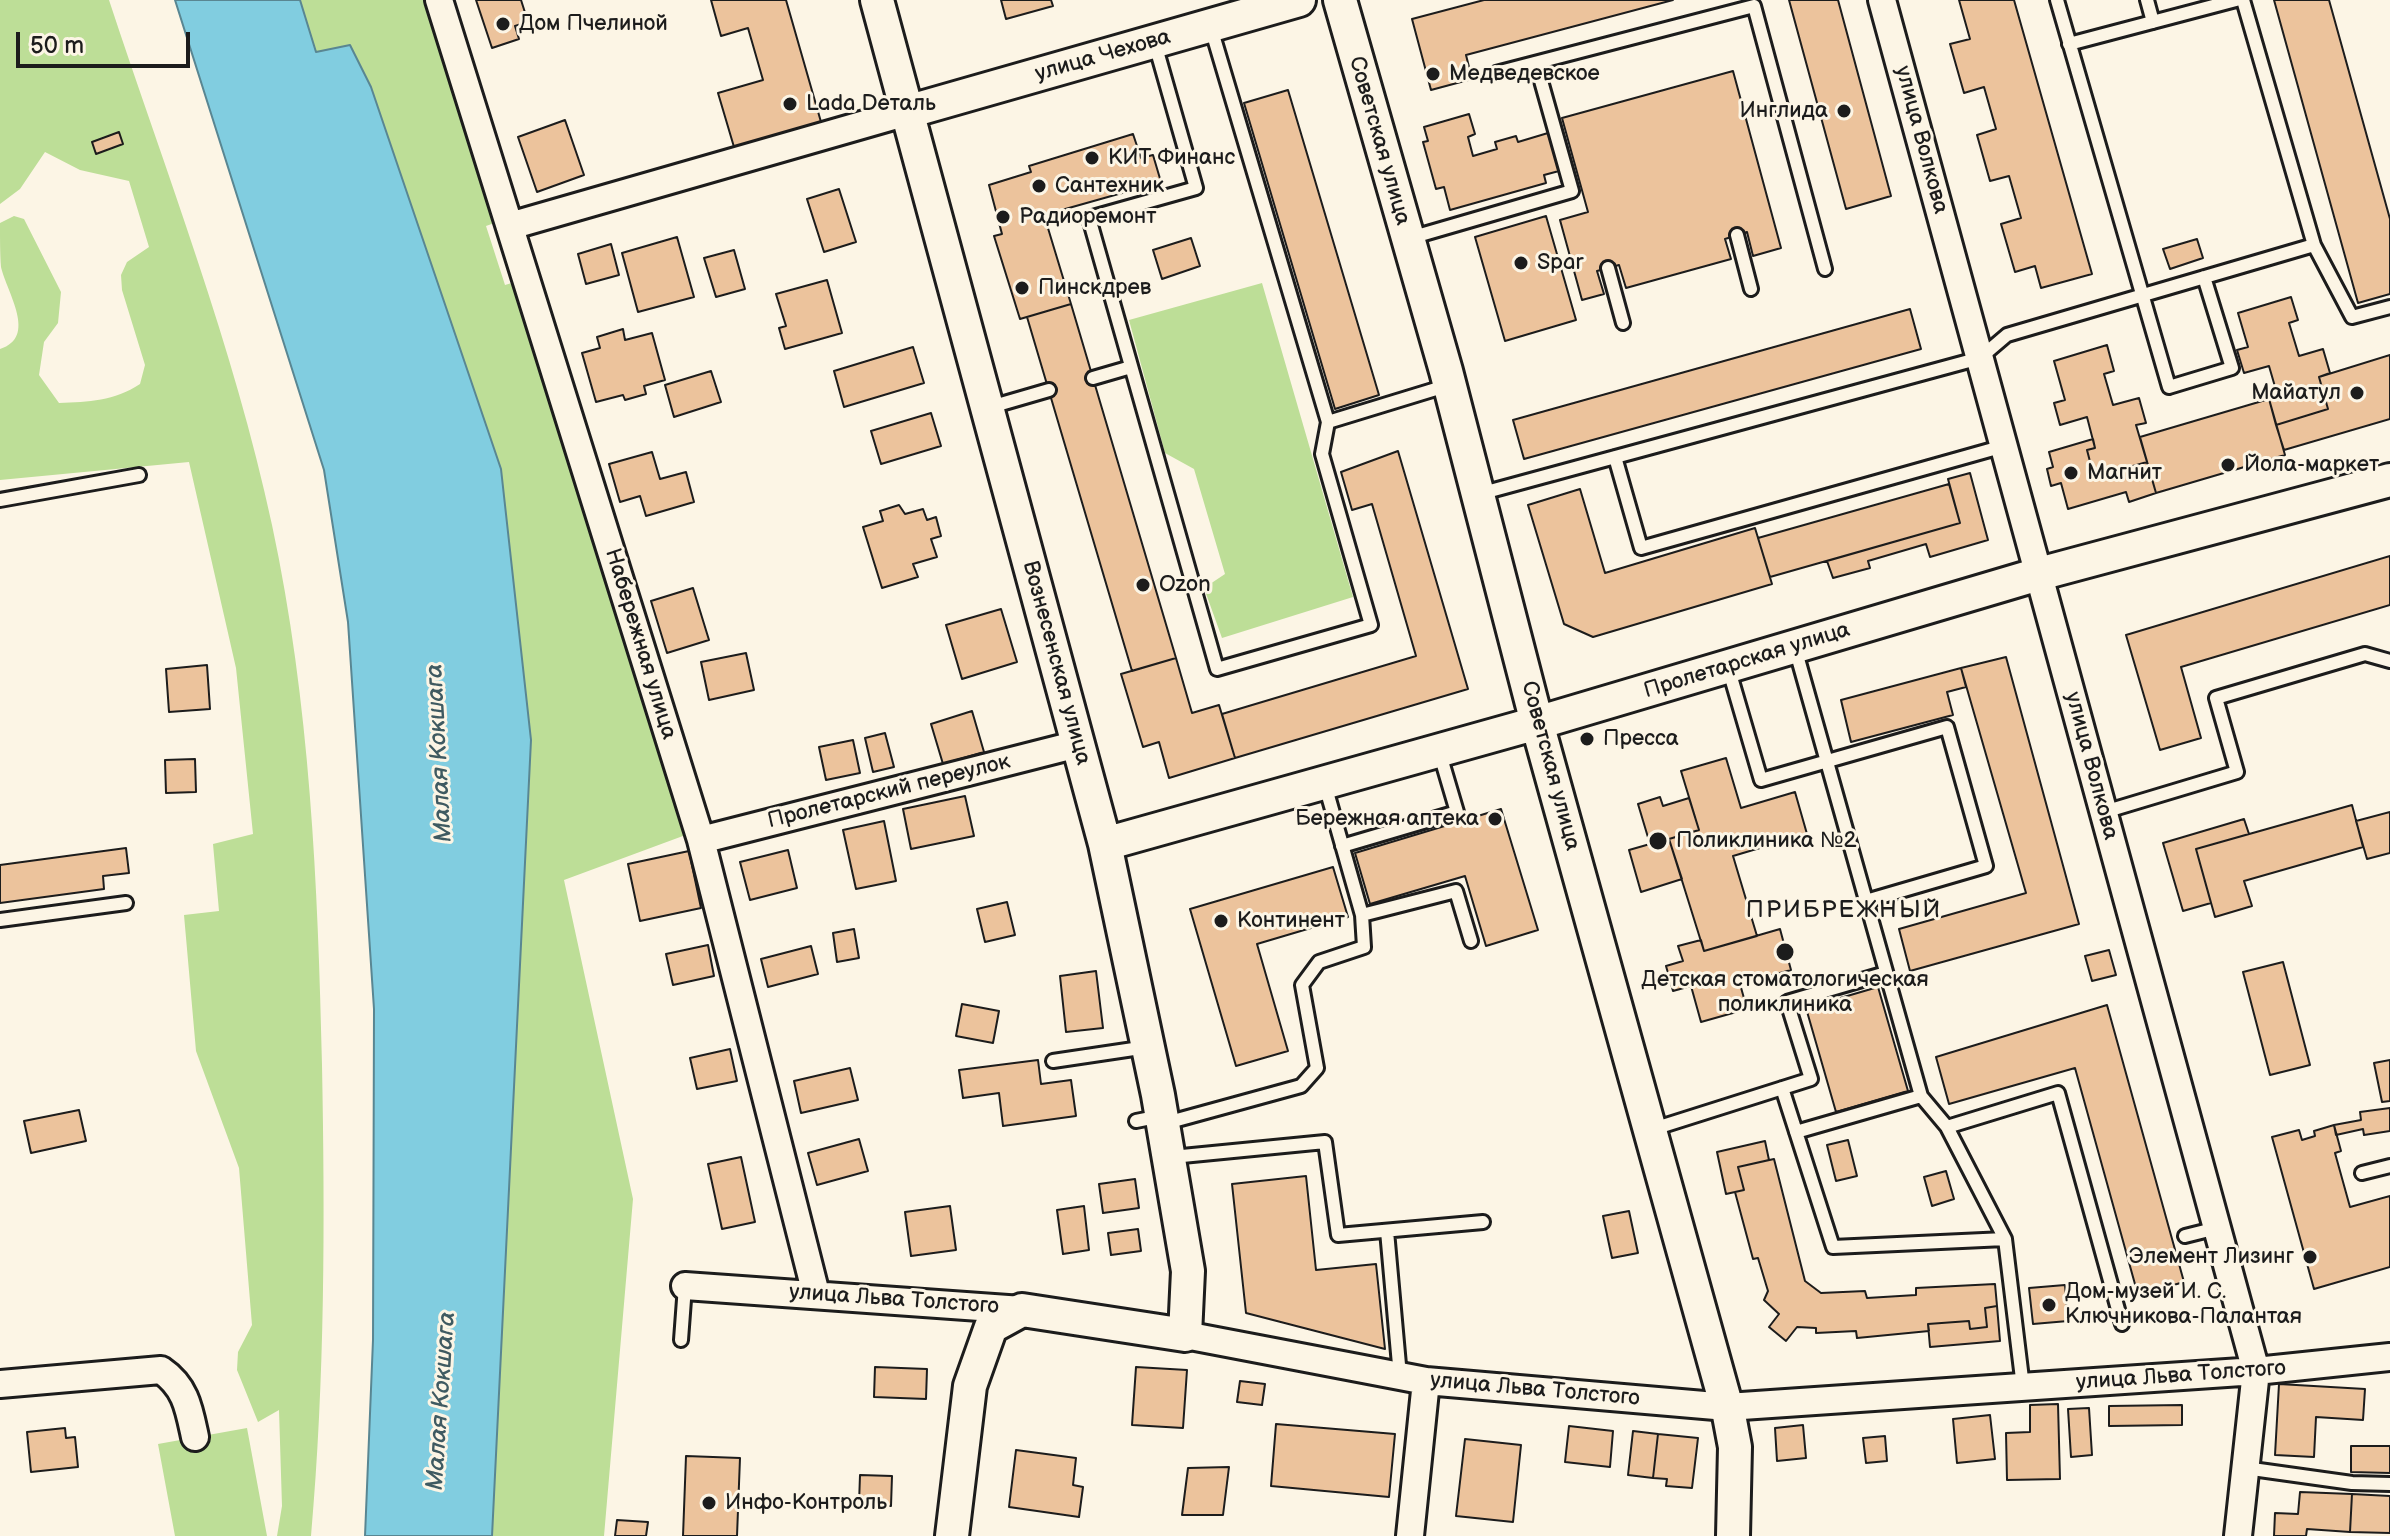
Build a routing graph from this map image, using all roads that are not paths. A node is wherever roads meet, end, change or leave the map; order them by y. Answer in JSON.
{"nodes":[{"id":1,"x":439,"y":0,"type":"edge"},
{"id":2,"x":877,"y":0,"type":"edge"},
{"id":3,"x":1299,"y":0,"type":"edge"},
{"id":4,"x":1340,"y":0,"type":"edge"},
{"id":5,"x":1882,"y":0,"type":"edge"},
{"id":6,"x":2057,"y":0,"type":"edge"},
{"id":7,"x":2147,"y":0,"type":"edge"},
{"id":8,"x":2236,"y":0,"type":"edge"},
{"id":9,"x":2243,"y":0,"type":"edge"},
{"id":10,"x":2153,"y":22,"type":"junction"},
{"id":11,"x":1210,"y":25,"type":"junction"},
{"id":12,"x":1154,"y":41,"type":"junction"},
{"id":13,"x":2069,"y":44,"type":"junction"},
{"id":14,"x":1536,"y":63,"type":"junction"},
{"id":15,"x":1496,"y":73,"type":"dead end"},
{"id":16,"x":907,"y":112,"type":"junction"},
{"id":17,"x":510,"y":226,"type":"junction"},
{"id":18,"x":1737,"y":235,"type":"dead end"},
{"id":19,"x":1407,"y":238,"type":"junction"},
{"id":20,"x":2314,"y":245,"type":"junction"},
{"id":21,"x":1608,"y":268,"type":"dead end"},
{"id":22,"x":1825,"y":269,"type":"dead end"},
{"id":23,"x":2204,"y":277,"type":"junction"},
{"id":24,"x":1751,"y":289,"type":"dead end"},
{"id":25,"x":2142,"y":295,"type":"junction"},
{"id":26,"x":2390,"y":307,"type":"edge"},
{"id":27,"x":1623,"y":323,"type":"dead end"},
{"id":28,"x":1980,"y":358,"type":"junction"},
{"id":29,"x":1131,"y":367,"type":"junction"},
{"id":30,"x":1093,"y":378,"type":"dead end"},
{"id":31,"x":1450,"y":385,"type":"junction"},
{"id":32,"x":1049,"y":390,"type":"dead end"},
{"id":33,"x":987,"y":408,"type":"junction"},
{"id":34,"x":1328,"y":422,"type":"junction"},
{"id":35,"x":2004,"y":446,"type":"junction"},
{"id":36,"x":1615,"y":457,"type":"junction"},
{"id":37,"x":139,"y":475,"type":"dead end"},
{"id":38,"x":2390,"y":480,"type":"edge"},
{"id":39,"x":1478,"y":494,"type":"junction"},
{"id":40,"x":0,"y":500,"type":"edge"},
{"id":41,"x":2039,"y":574,"type":"junction"},
{"id":42,"x":1795,"y":648,"type":"junction"},
{"id":43,"x":2390,"y":661,"type":"edge"},
{"id":44,"x":1728,"y":667,"type":"junction"},
{"id":45,"x":1537,"y":723,"type":"junction"},
{"id":46,"x":1078,"y":744,"type":"junction"},
{"id":47,"x":1439,"y":751,"type":"junction"},
{"id":48,"x":1827,"y":761,"type":"junction"},
{"id":49,"x":1324,"y":783,"type":"junction"},
{"id":50,"x":2104,"y":812,"type":"junction"},
{"id":51,"x":701,"y":840,"type":"junction"},
{"id":52,"x":1105,"y":844,"type":"junction"},
{"id":53,"x":1342,"y":846,"type":"junction"},
{"id":54,"x":1866,"y":901,"type":"junction"},
{"id":55,"x":126,"y":903,"type":"dead end"},
{"id":56,"x":1362,"y":915,"type":"junction"},
{"id":57,"x":0,"y":920,"type":"edge"},
{"id":58,"x":1471,"y":941,"type":"dead end"},
{"id":59,"x":1886,"y":973,"type":"junction"},
{"id":60,"x":1147,"y":1047,"type":"junction"},
{"id":61,"x":1053,"y":1061,"type":"dead end"},
{"id":62,"x":1782,"y":1088,"type":"junction"},
{"id":63,"x":1921,"y":1096,"type":"junction"},
{"id":64,"x":1153,"y":1120,"type":"junction"},
{"id":65,"x":1947,"y":1127,"type":"junction"},
{"id":66,"x":1650,"y":1130,"type":"junction"},
{"id":67,"x":1796,"y":1132,"type":"junction"},
{"id":68,"x":1168,"y":1158,"type":"junction"},
{"id":69,"x":2390,"y":1166,"type":"edge"},
{"id":70,"x":2362,"y":1173,"type":"dead end"},
{"id":71,"x":1483,"y":1222,"type":"dead end"},
{"id":72,"x":2217,"y":1228,"type":"junction"},
{"id":73,"x":1387,"y":1231,"type":"junction"},
{"id":74,"x":2185,"y":1236,"type":"dead end"},
{"id":75,"x":2005,"y":1239,"type":"junction"},
{"id":76,"x":685,"y":1286,"type":"joint"},
{"id":77,"x":816,"y":1294,"type":"junction"},
{"id":78,"x":1022,"y":1310,"type":"junction"},
{"id":79,"x":2122,"y":1324,"type":"dead end"},
{"id":80,"x":1185,"y":1335,"type":"junction"},
{"id":81,"x":681,"y":1340,"type":"dead end"},
{"id":82,"x":2390,"y":1357,"type":"edge"},
{"id":83,"x":2256,"y":1371,"type":"junction"},
{"id":84,"x":1400,"y":1376,"type":"junction"},
{"id":85,"x":1426,"y":1381,"type":"junction"},
{"id":86,"x":0,"y":1384,"type":"edge"},
{"id":87,"x":2023,"y":1387,"type":"junction"},
{"id":88,"x":1727,"y":1407,"type":"junction"},
{"id":89,"x":195,"y":1437,"type":"dead end"},
{"id":90,"x":2245,"y":1468,"type":"junction"},
{"id":91,"x":2390,"y":1484,"type":"edge"},
{"id":92,"x":952,"y":1536,"type":"edge"},
{"id":93,"x":1410,"y":1536,"type":"edge"},
{"id":94,"x":1733,"y":1536,"type":"edge"},
{"id":95,"x":2238,"y":1536,"type":"edge"}],
"edges":[{"from":1,"to":17,"type":"street","name":"Набережная улица"},
{"from":2,"to":16,"type":"street","name":"Вознесенская улица"},
{"from":3,"to":11,"type":"street","name":"улица Чехова"},
{"from":4,"to":19,"type":"street","name":"Советская улица"},
{"from":5,"to":28,"type":"street","name":"улица Волкова"},
{"from":6,"to":13,"type":"lane"},
{"from":7,"to":10,"type":"lane"},
{"from":8,"to":10,"type":"lane"},
{"from":9,"to":20,"type":"lane"},
{"from":10,"to":13,"type":"lane"},
{"from":11,"to":12,"type":"street","name":"улица Чехова"},
{"from":11,"to":34,"type":"lane"},
{"from":12,"to":16,"type":"street","name":"улица Чехова"},
{"from":12,"to":29,"type":"lane"},
{"from":13,"to":25,"type":"lane"},
{"from":14,"to":15,"type":"lane"},
{"from":14,"to":19,"type":"lane"},
{"from":14,"to":22,"type":"lane"},
{"from":16,"to":17,"type":"street"},
{"from":16,"to":33,"type":"street","name":"Вознесенская улица"},
{"from":17,"to":51,"type":"street","name":"Набережная улица"},
{"from":18,"to":24,"type":"lane"},
{"from":19,"to":31,"type":"street","name":"Советская улица"},
{"from":20,"to":23,"type":"lane"},
{"from":20,"to":26,"type":"lane"},
{"from":21,"to":27,"type":"lane"},
{"from":23,"to":25,"type":"lane"},
{"from":23,"to":25,"type":"lane"},
{"from":25,"to":28,"type":"lane"},
{"from":28,"to":35,"type":"street","name":"улица Волкова"},
{"from":28,"to":36,"type":"lane"},
{"from":29,"to":30,"type":"lane"},
{"from":29,"to":34,"type":"lane"},
{"from":31,"to":34,"type":"lane"},
{"from":31,"to":39,"type":"street","name":"Советская улица"},
{"from":32,"to":33,"type":"lane"},
{"from":33,"to":46,"type":"street","name":"Вознесенская улица"},
{"from":35,"to":36,"type":"lane"},
{"from":35,"to":41,"type":"street","name":"улица Волкова"},
{"from":36,"to":39,"type":"lane"},
{"from":37,"to":40,"type":"lane"},
{"from":38,"to":41,"type":"street","name":"Пролетарская улица"},
{"from":39,"to":45,"type":"street","name":"Советская улица"},
{"from":41,"to":42,"type":"street","name":"Пролетарская улица"},
{"from":41,"to":50,"type":"street","name":"улица Волкова"},
{"from":42,"to":44,"type":"street","name":"Пролетарская улица"},
{"from":42,"to":48,"type":"lane"},
{"from":43,"to":50,"type":"lane"},
{"from":44,"to":45,"type":"street","name":"Пролетарская улица"},
{"from":44,"to":48,"type":"lane"},
{"from":45,"to":47,"type":"street","name":"Пролетарская улица"},
{"from":45,"to":66,"type":"street","name":"Советская улица"},
{"from":46,"to":51,"type":"street","name":"Пролетарский переулок"},
{"from":46,"to":52,"type":"street","name":"Вознесенская улица"},
{"from":47,"to":49,"type":"street","name":"Пролетарская улица"},
{"from":47,"to":53,"type":"lane"},
{"from":48,"to":54,"type":"lane"},
{"from":48,"to":54,"type":"lane"},
{"from":49,"to":52,"type":"street","name":"Пролетарская улица"},
{"from":49,"to":53,"type":"lane"},
{"from":50,"to":72,"type":"street","name":"улица Волкова"},
{"from":51,"to":77,"type":"street","name":"Набережная улица"},
{"from":52,"to":60,"type":"street","name":"Вознесенская улица"},
{"from":53,"to":56,"type":"lane"},
{"from":54,"to":59,"type":"lane"},
{"from":55,"to":57,"type":"lane"},
{"from":56,"to":58,"type":"lane"},
{"from":56,"to":64,"type":"lane"},
{"from":59,"to":62,"type":"lane"},
{"from":59,"to":63,"type":"lane"},
{"from":60,"to":61,"type":"lane"},
{"from":60,"to":64,"type":"street","name":"Вознесенская улица"},
{"from":62,"to":66,"type":"lane"},
{"from":62,"to":67,"type":"lane"},
{"from":63,"to":65,"type":"lane"},
{"from":63,"to":67,"type":"lane"},
{"from":64,"to":68,"type":"street","name":"Вознесенская улица"},
{"from":65,"to":75,"type":"lane"},
{"from":65,"to":79,"type":"lane"},
{"from":66,"to":88,"type":"street","name":"Советская улица"},
{"from":67,"to":75,"type":"lane"},
{"from":68,"to":73,"type":"lane"},
{"from":68,"to":80,"type":"street","name":"Вознесенская улица"},
{"from":69,"to":70,"type":"lane"},
{"from":71,"to":73,"type":"lane"},
{"from":72,"to":74,"type":"lane"},
{"from":72,"to":83,"type":"street","name":"улица Волкова"},
{"from":73,"to":84,"type":"lane"},
{"from":75,"to":87,"type":"lane"},
{"from":76,"to":77,"type":"street","name":"улица Льва Толстого"},
{"from":76,"to":81,"type":"lane"},
{"from":77,"to":78,"type":"street","name":"улица Льва Толстого"},
{"from":78,"to":80,"type":"street","name":"улица Льва Толстого"},
{"from":78,"to":92,"type":"street"},
{"from":80,"to":84,"type":"street","name":"улица Льва Толстого"},
{"from":82,"to":83,"type":"street","name":"улица Льва Толстого"},
{"from":83,"to":87,"type":"street","name":"улица Льва Толстого"},
{"from":83,"to":90,"type":"street","name":"улица Волкова"},
{"from":84,"to":85,"type":"street","name":"улица Льва Толстого"},
{"from":85,"to":88,"type":"street","name":"улица Льва Толстого"},
{"from":85,"to":93,"type":"street"},
{"from":86,"to":89,"type":"street"},
{"from":87,"to":88,"type":"street","name":"улица Льва Толстого"},
{"from":88,"to":94,"type":"street","name":"Советская улица"},
{"from":90,"to":91,"type":"lane"},
{"from":90,"to":95,"type":"street","name":"улица Волкова"}]}
